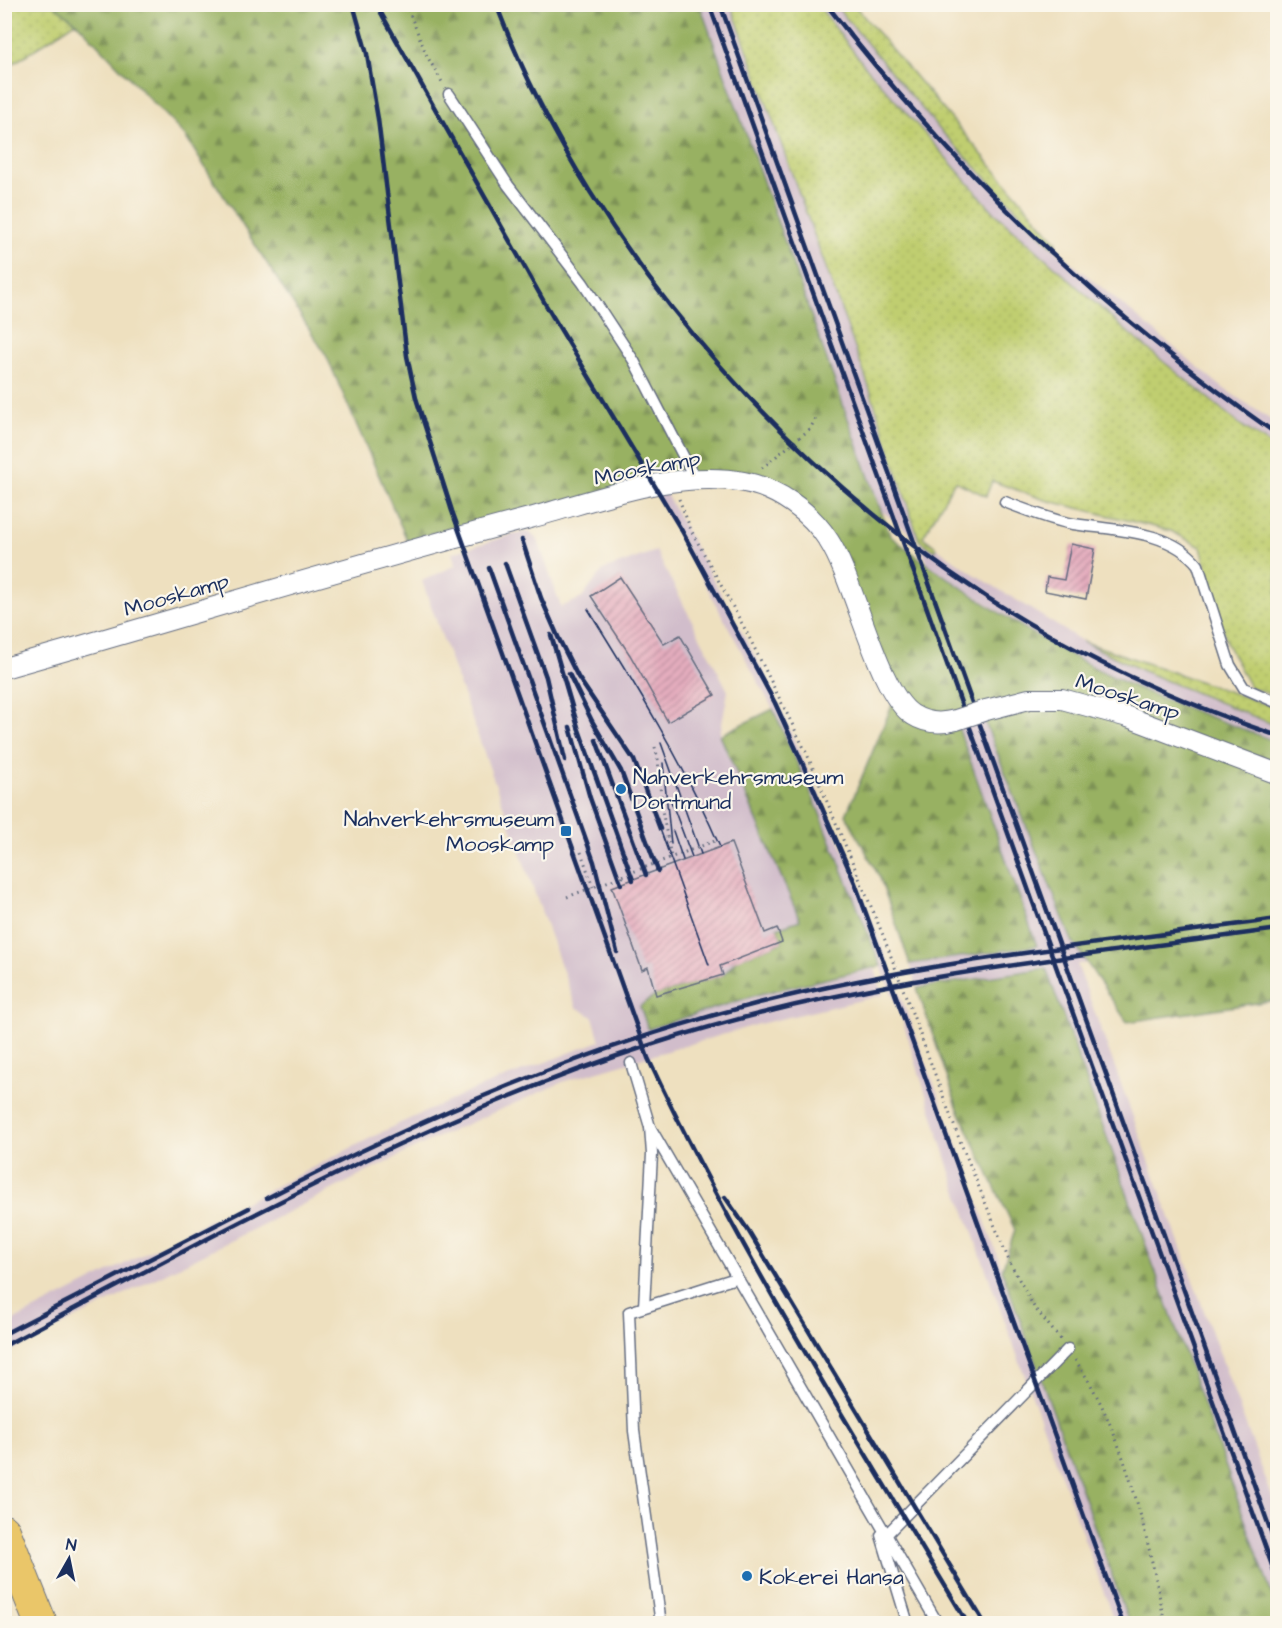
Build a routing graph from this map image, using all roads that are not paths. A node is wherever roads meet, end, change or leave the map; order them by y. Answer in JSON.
{"nodes":[{"id":1,"x":449,"y":94,"type":"road end"},
{"id":2,"x":695,"y":479,"type":"junction"},
{"id":3,"x":1005,"y":502,"type":"dead end"},
{"id":4,"x":4,"y":668,"type":"edge"},
{"id":5,"x":1278,"y":703,"type":"edge"},
{"id":6,"x":1278,"y":774,"type":"edge"},
{"id":7,"x":631,"y":1063,"type":"dead end"},
{"id":8,"x":650,"y":1127,"type":"junction"},
{"id":9,"x":736,"y":1278,"type":"junction"},
{"id":10,"x":644,"y":1307,"type":"junction"},
{"id":11,"x":1068,"y":1349,"type":"road end"},
{"id":12,"x":878,"y":1524,"type":"junction"},
{"id":13,"x":4,"y":1531,"type":"edge"},
{"id":14,"x":885,"y":1536,"type":"junction"},
{"id":15,"x":41,"y":1623,"type":"edge"},
{"id":16,"x":661,"y":1623,"type":"edge"},
{"id":17,"x":908,"y":1623,"type":"edge"},
{"id":18,"x":938,"y":1623,"type":"edge"}],
"edges":[{"from":1,"to":2,"type":"lane"},
{"from":2,"to":4,"type":"street","name":"Mooskamp"},
{"from":2,"to":6,"type":"street","name":"Mooskamp","bridge":true},
{"from":3,"to":5,"type":"lane"},
{"from":7,"to":8,"type":"lane"},
{"from":8,"to":9,"type":"lane"},
{"from":8,"to":10,"type":"lane"},
{"from":9,"to":10,"type":"lane"},
{"from":9,"to":12,"type":"lane"},
{"from":10,"to":16,"type":"lane"},
{"from":11,"to":14,"type":"lane"},
{"from":12,"to":14,"type":"lane"},
{"from":12,"to":17,"type":"lane"},
{"from":13,"to":15,"type":"main road"},
{"from":14,"to":18,"type":"lane"}]}
